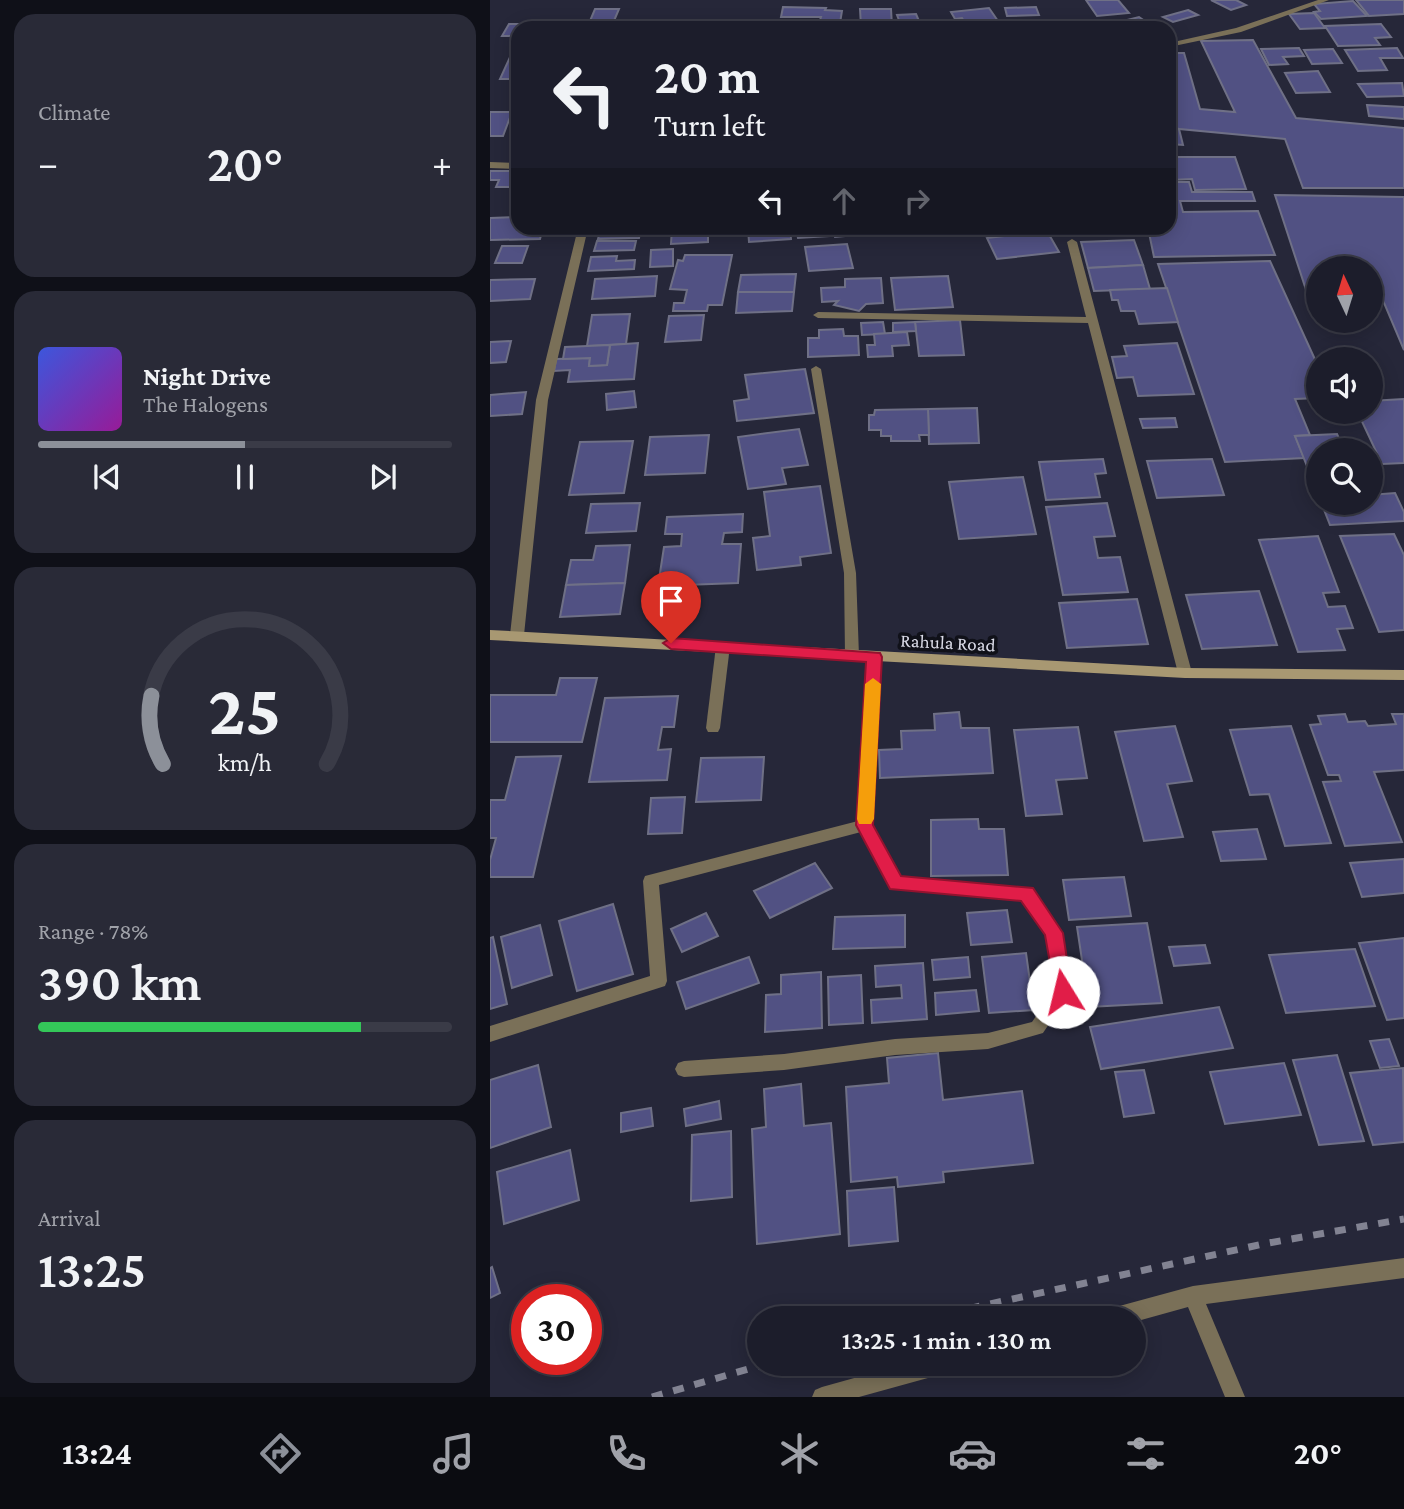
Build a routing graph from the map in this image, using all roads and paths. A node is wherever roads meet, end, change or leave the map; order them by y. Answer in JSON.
{"nodes":[{"id":1,"x":1321,"y":1,"type":"edge"},
{"id":2,"x":1176,"y":43,"type":"edge"},
{"id":3,"x":490,"y":165,"type":"edge"},
{"id":4,"x":511,"y":166,"type":"edge"},
{"id":5,"x":581,"y":235,"type":"edge"},
{"id":6,"x":1072,"y":242,"type":"dead end"},
{"id":7,"x":818,"y":315,"type":"dead end"},
{"id":8,"x":1092,"y":320,"type":"junction"},
{"id":9,"x":816,"y":369,"type":"dead end"},
{"id":10,"x":490,"y":635,"type":"edge"},
{"id":11,"x":517,"y":635,"type":"junction"},
{"id":12,"x":723,"y":646,"type":"junction"},
{"id":13,"x":852,"y":656,"type":"junction"},
{"id":14,"x":874,"y":657,"type":"junction"},
{"id":15,"x":1185,"y":673,"type":"junction"},
{"id":16,"x":1404,"y":675,"type":"edge"},
{"id":17,"x":713,"y":729,"type":"dead end"},
{"id":18,"x":865,"y":825,"type":"junction"},
{"id":19,"x":490,"y":1034,"type":"edge"},
{"id":20,"x":684,"y":1069,"type":"dead end"},
{"id":21,"x":1404,"y":1268,"type":"edge"},
{"id":22,"x":1193,"y":1296,"type":"junction"},
{"id":23,"x":1146,"y":1309,"type":"edge"},
{"id":24,"x":899,"y":1376,"type":"edge"},
{"id":25,"x":822,"y":1397,"type":"edge"},
{"id":26,"x":1235,"y":1397,"type":"edge"}],
"edges":[{"from":1,"to":2,"type":"street"},
{"from":3,"to":4,"type":"street"},
{"from":5,"to":11,"type":"street"},
{"from":6,"to":8,"type":"street"},
{"from":7,"to":8,"type":"street"},
{"from":8,"to":15,"type":"street"},
{"from":9,"to":13,"type":"street"},
{"from":10,"to":11,"type":"main road","name":"Rahula Road"},
{"from":11,"to":12,"type":"main road","name":"Rahula Road"},
{"from":12,"to":13,"type":"main road","name":"Rahula Road"},
{"from":12,"to":17,"type":"street"},
{"from":13,"to":14,"type":"main road","name":"Rahula Road"},
{"from":14,"to":15,"type":"main road","name":"Rahula Road"},
{"from":14,"to":18,"type":"street"},
{"from":15,"to":16,"type":"main road","name":"Rahula Road"},
{"from":18,"to":19,"type":"street"},
{"from":18,"to":20,"type":"street"},
{"from":21,"to":22,"type":"street"},
{"from":22,"to":23,"type":"street"},
{"from":22,"to":26,"type":"street"},
{"from":24,"to":25,"type":"street"}]}
